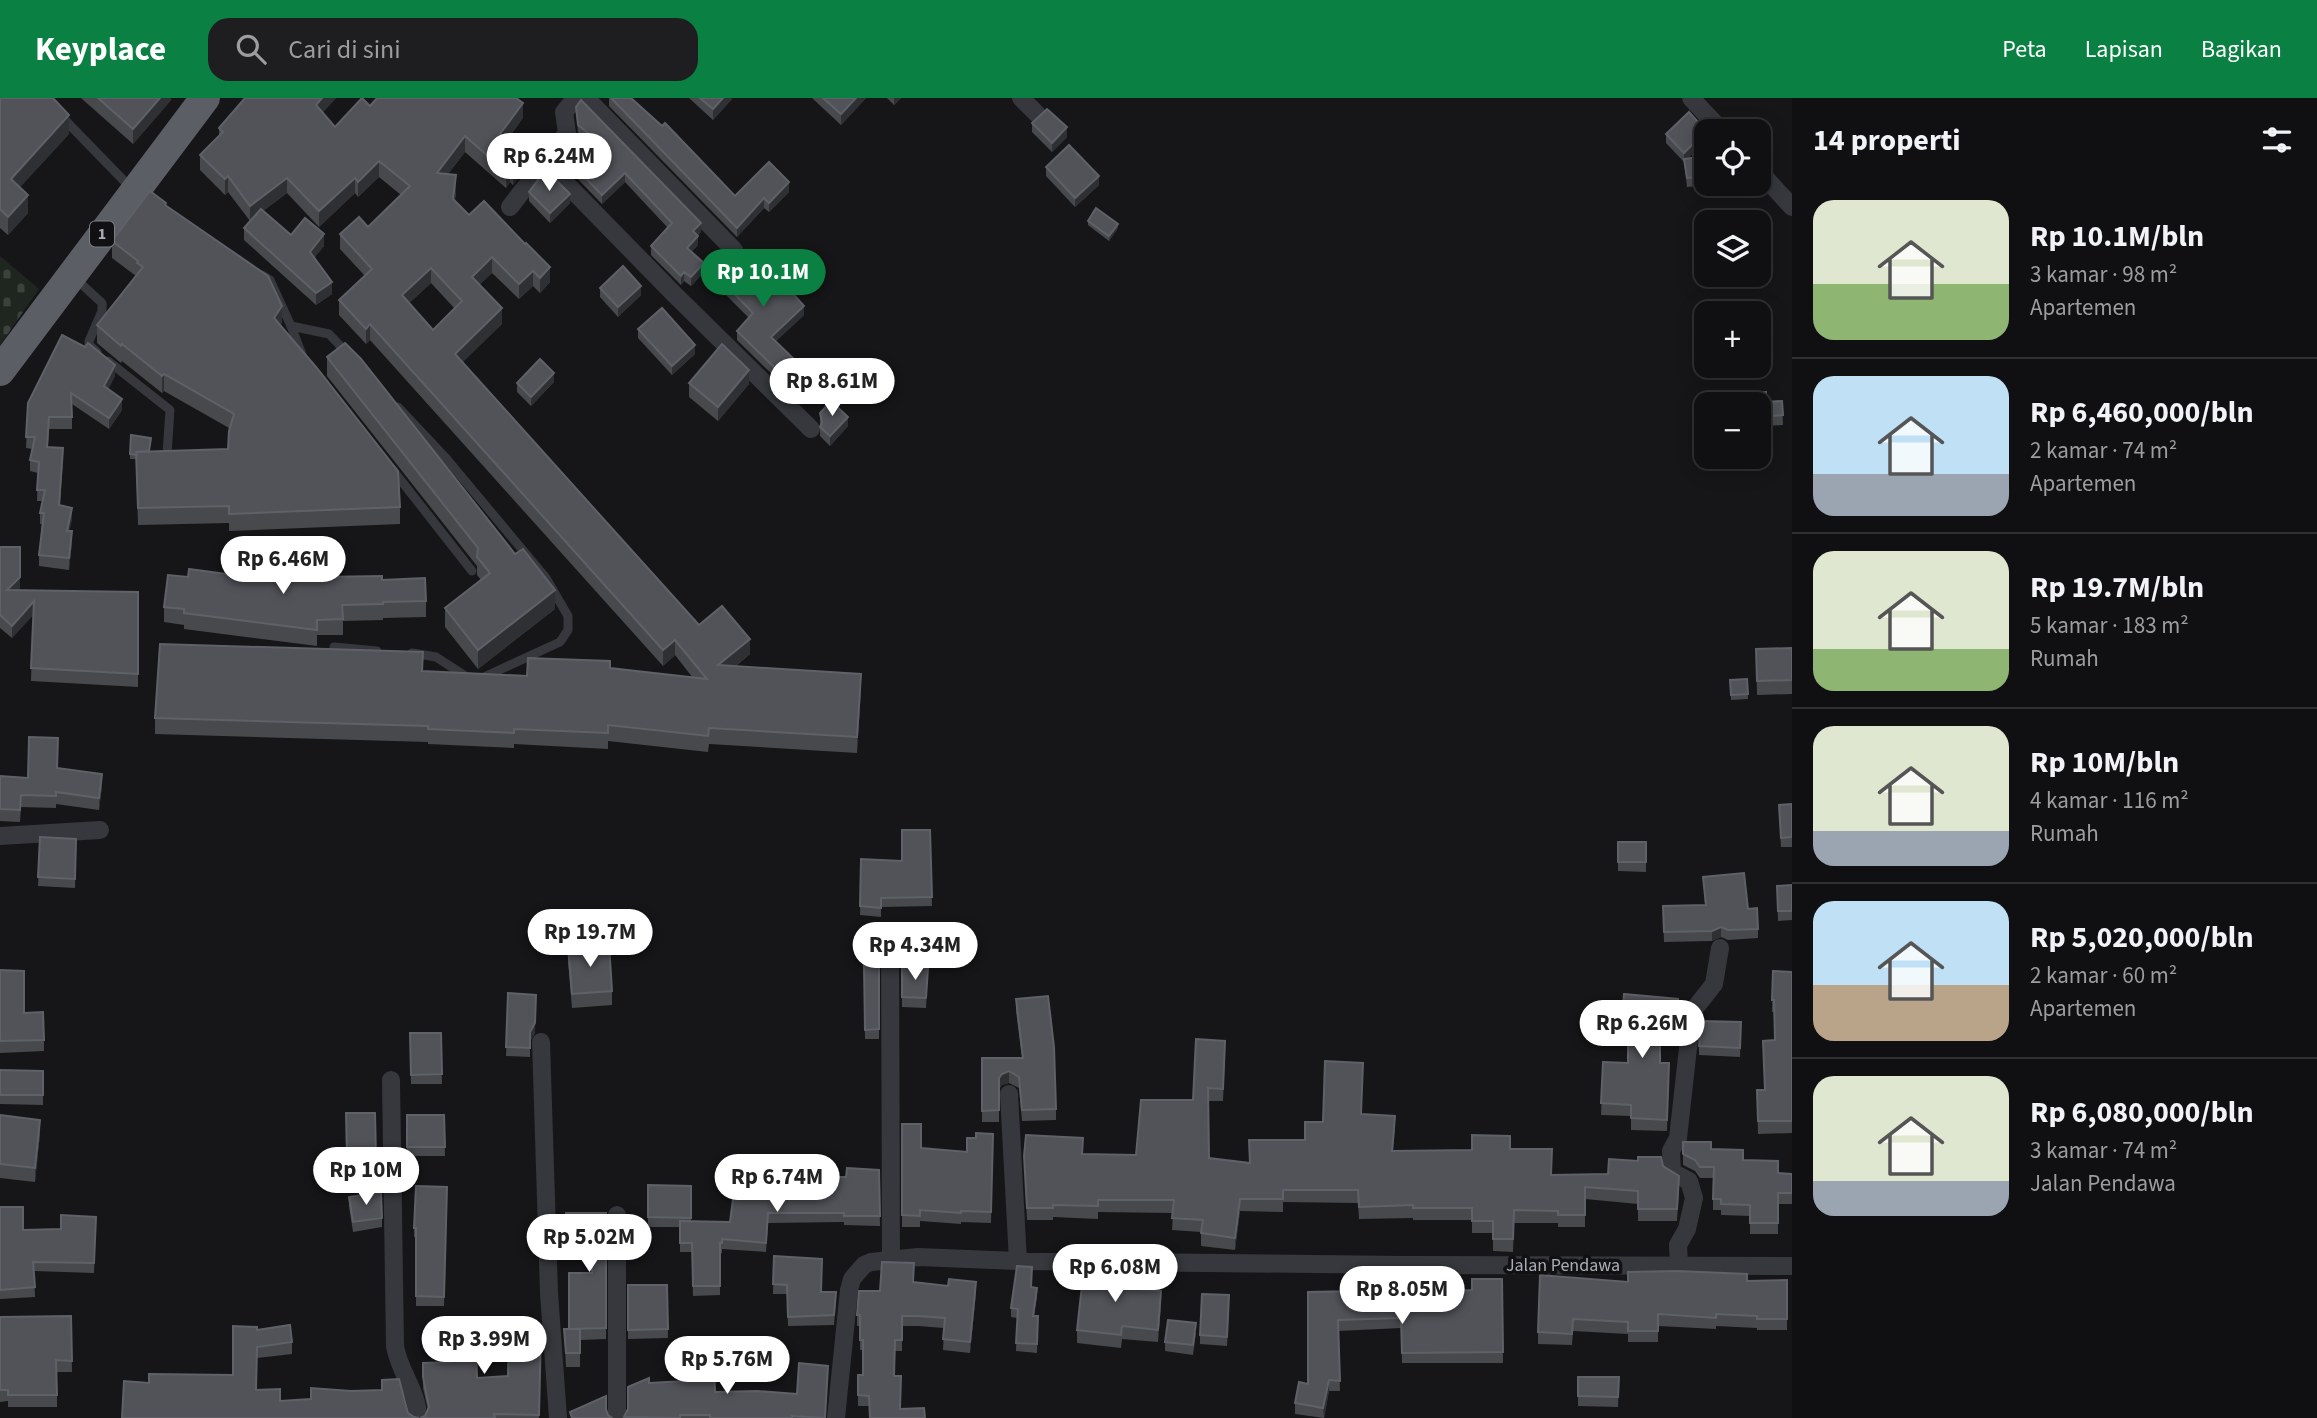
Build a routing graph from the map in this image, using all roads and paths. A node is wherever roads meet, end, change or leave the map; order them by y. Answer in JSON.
{"nodes":[{"id":1,"x":205,"y":98,"type":"edge"},
{"id":2,"x":576,"y":98,"type":"edge"},
{"id":3,"x":586,"y":98,"type":"edge"},
{"id":4,"x":1021,"y":98,"type":"edge"},
{"id":5,"x":1691,"y":98,"type":"edge"},
{"id":6,"x":53,"y":107,"type":"edge"},
{"id":7,"x":1037,"y":114,"type":"edge"},
{"id":8,"x":1711,"y":119,"type":"edge"},
{"id":9,"x":545,"y":162,"type":"junction"},
{"id":10,"x":1771,"y":184,"type":"edge"},
{"id":11,"x":141,"y":189,"type":"junction"},
{"id":12,"x":510,"y":207,"type":"dead end"},
{"id":13,"x":1792,"y":207,"type":"edge"},
{"id":14,"x":734,"y":250,"type":"dead end"},
{"id":15,"x":250,"y":269,"type":"edge"},
{"id":16,"x":72,"y":275,"type":"junction"},
{"id":17,"x":291,"y":326,"type":"junction"},
{"id":18,"x":356,"y":362,"type":"edge"},
{"id":19,"x":310,"y":365,"type":"edge"},
{"id":20,"x":0,"y":371,"type":"edge"},
{"id":21,"x":391,"y":400,"type":"edge"},
{"id":22,"x":811,"y":429,"type":"dead end"},
{"id":23,"x":167,"y":454,"type":"edge"},
{"id":24,"x":387,"y":463,"type":"edge"},
{"id":25,"x":472,"y":571,"type":"dead end"},
{"id":26,"x":334,"y":647,"type":"edge"},
{"id":27,"x":389,"y":652,"type":"edge"},
{"id":28,"x":403,"y":653,"type":"edge"},
{"id":29,"x":100,"y":830,"type":"dead end"},
{"id":30,"x":0,"y":836,"type":"edge"},
{"id":31,"x":890,"y":931,"type":"dead end"},
{"id":32,"x":1720,"y":948,"type":"dead end"},
{"id":33,"x":541,"y":1042,"type":"dead end"},
{"id":34,"x":391,"y":1080,"type":"dead end"},
{"id":35,"x":1009,"y":1094,"type":"dead end"},
{"id":36,"x":617,"y":1215,"type":"dead end"},
{"id":37,"x":891,"y":1261,"type":"junction"},
{"id":38,"x":1018,"y":1261,"type":"junction"},
{"id":39,"x":1679,"y":1265,"type":"junction"},
{"id":40,"x":1792,"y":1266,"type":"edge"},
{"id":41,"x":418,"y":1418,"type":"edge"},
{"id":42,"x":558,"y":1418,"type":"edge"},
{"id":43,"x":617,"y":1418,"type":"edge"},
{"id":44,"x":836,"y":1418,"type":"edge"}],
"edges":[{"from":1,"to":11,"type":"highway","number":"1"},
{"from":2,"to":9,"type":"street"},
{"from":3,"to":14,"type":"street"},
{"from":4,"to":7,"type":"street"},
{"from":5,"to":8,"type":"street"},
{"from":6,"to":11,"type":"lane"},
{"from":9,"to":12,"type":"street"},
{"from":9,"to":22,"type":"street"},
{"from":10,"to":13,"type":"street"},
{"from":11,"to":16,"type":"highway","number":"1"},
{"from":15,"to":17,"type":"lane"},
{"from":16,"to":20,"type":"highway","number":"1"},
{"from":16,"to":23,"type":"lane"},
{"from":17,"to":18,"type":"lane"},
{"from":17,"to":19,"type":"lane"},
{"from":21,"to":28,"type":"lane"},
{"from":24,"to":25,"type":"lane"},
{"from":26,"to":27,"type":"lane"},
{"from":29,"to":30,"type":"street"},
{"from":31,"to":37,"type":"street"},
{"from":32,"to":39,"type":"street"},
{"from":33,"to":42,"type":"street"},
{"from":34,"to":41,"type":"street"},
{"from":35,"to":38,"type":"street"},
{"from":36,"to":43,"type":"street"},
{"from":37,"to":38,"type":"street","name":"Jalan Pendawa"},
{"from":37,"to":44,"type":"street","name":"Jalan Pendawa"},
{"from":38,"to":39,"type":"street","name":"Jalan Pendawa"},
{"from":39,"to":40,"type":"street","name":"Jalan Pendawa"}]}
